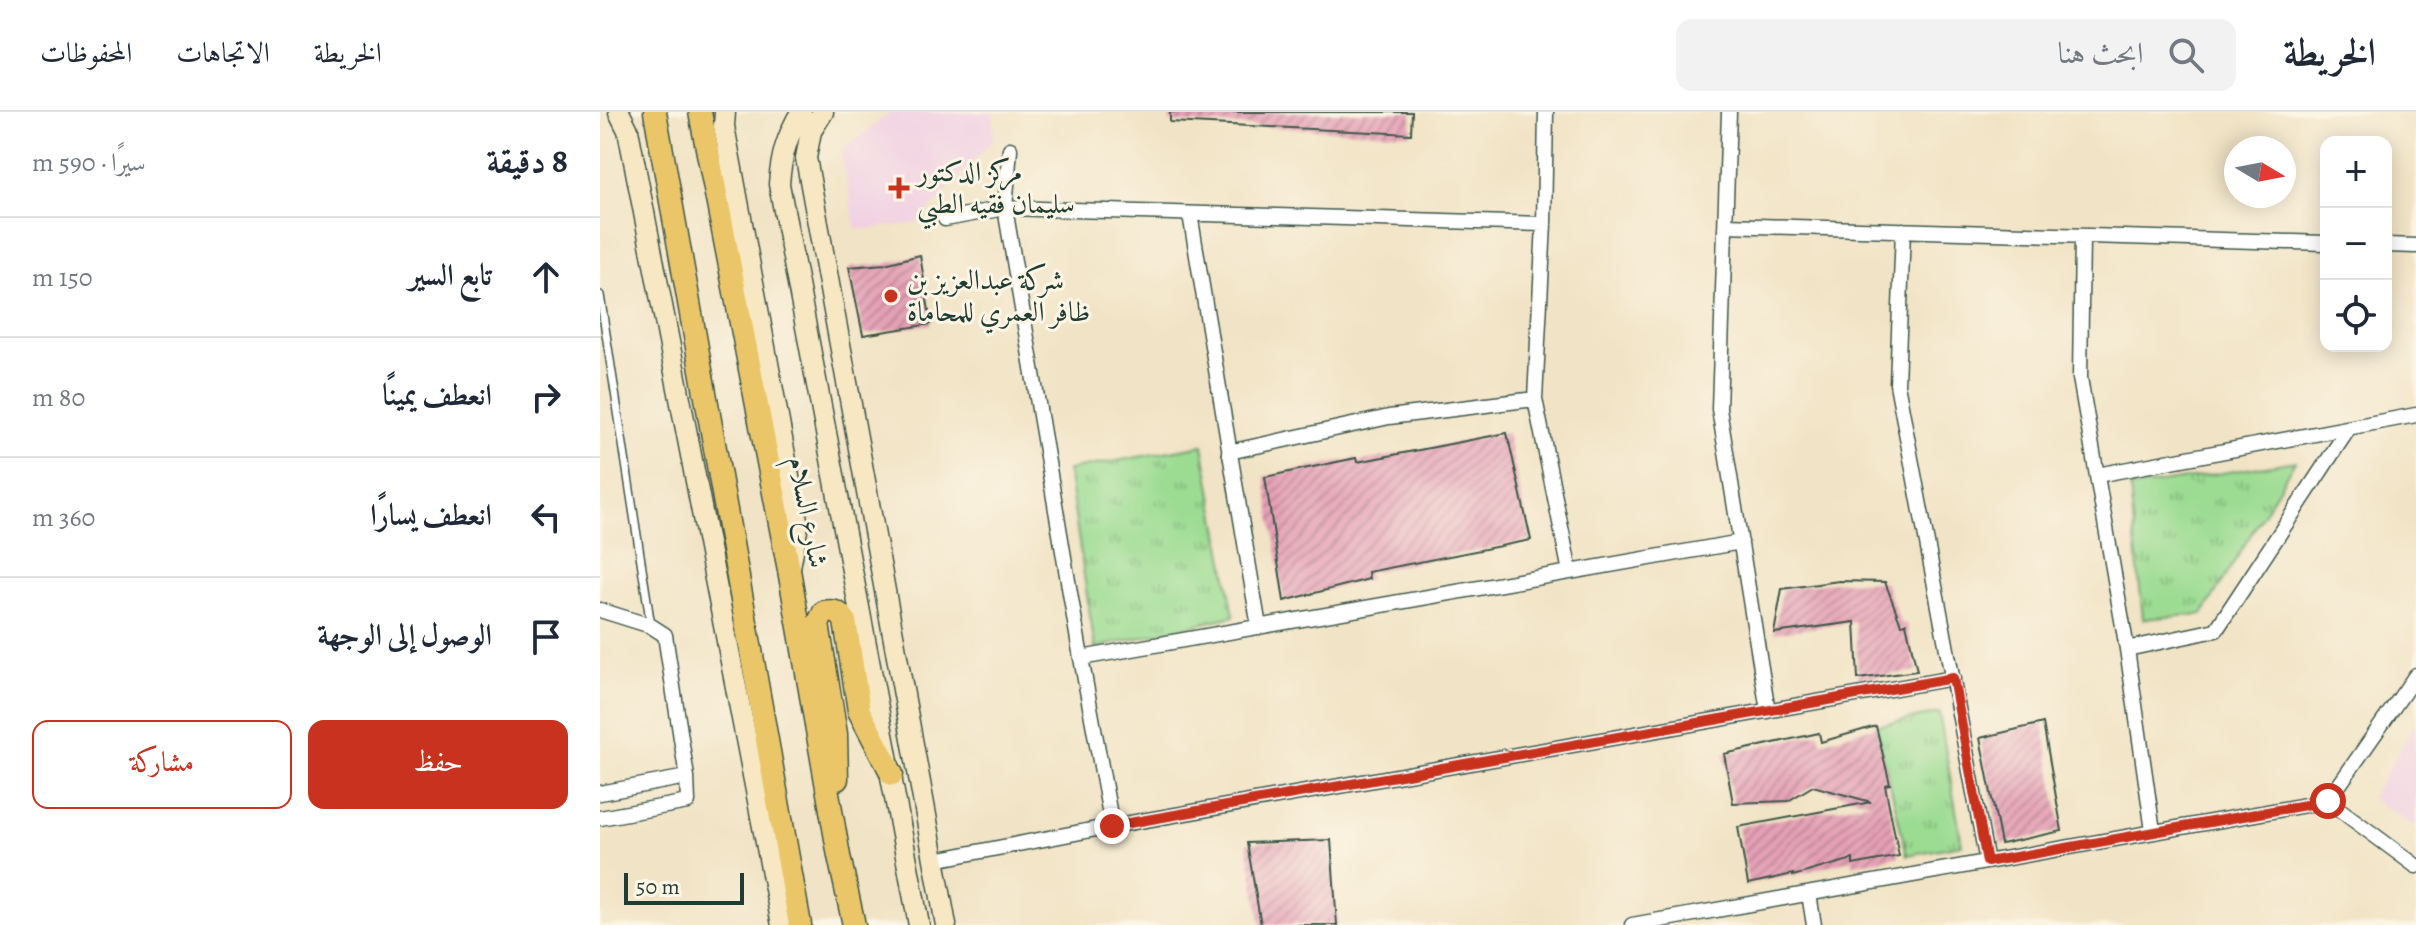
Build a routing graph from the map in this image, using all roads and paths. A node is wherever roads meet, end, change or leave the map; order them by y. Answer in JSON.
{"nodes":[{"id":1,"x":619,"y":112,"type":"edge"},
{"id":2,"x":655,"y":112,"type":"edge"},
{"id":3,"x":700,"y":112,"type":"edge"},
{"id":4,"x":725,"y":112,"type":"edge"},
{"id":5,"x":801,"y":112,"type":"edge"},
{"id":6,"x":823,"y":112,"type":"edge"},
{"id":7,"x":1546,"y":112,"type":"edge"},
{"id":8,"x":1729,"y":112,"type":"edge"},
{"id":9,"x":1010,"y":149,"type":"dead end"},
{"id":10,"x":1005,"y":208,"type":"junction"},
{"id":11,"x":1190,"y":214,"type":"junction"},
{"id":12,"x":945,"y":219,"type":"dead end"},
{"id":13,"x":1544,"y":224,"type":"junction"},
{"id":14,"x":1726,"y":225,"type":"junction"},
{"id":15,"x":1903,"y":230,"type":"junction"},
{"id":16,"x":2082,"y":236,"type":"junction"},
{"id":17,"x":2320,"y":243,"type":"edge"},
{"id":18,"x":2392,"y":245,"type":"edge"},
{"id":19,"x":2416,"y":246,"type":"edge"},
{"id":20,"x":600,"y":295,"type":"edge"},
{"id":21,"x":1535,"y":399,"type":"junction"},
{"id":22,"x":2416,"y":415,"type":"edge"},
{"id":23,"x":2349,"y":428,"type":"junction"},
{"id":24,"x":1229,"y":452,"type":"junction"},
{"id":25,"x":2097,"y":475,"type":"junction"},
{"id":26,"x":1741,"y":542,"type":"junction"},
{"id":27,"x":789,"y":570,"type":"junction"},
{"id":28,"x":1570,"y":572,"type":"junction"},
{"id":29,"x":600,"y":610,"type":"edge"},
{"id":30,"x":651,"y":626,"type":"junction"},
{"id":31,"x":1259,"y":627,"type":"junction"},
{"id":32,"x":2127,"y":649,"type":"junction"},
{"id":33,"x":1081,"y":658,"type":"junction"},
{"id":34,"x":2416,"y":675,"type":"edge"},
{"id":35,"x":1953,"y":678,"type":"junction"},
{"id":36,"x":1768,"y":711,"type":"junction"},
{"id":37,"x":892,"y":774,"type":"junction"},
{"id":38,"x":687,"y":777,"type":"junction"},
{"id":39,"x":600,"y":793,"type":"edge"},
{"id":40,"x":2328,"y":801,"type":"junction"},
{"id":41,"x":600,"y":818,"type":"edge"},
{"id":42,"x":1112,"y":826,"type":"junction"},
{"id":43,"x":2153,"y":831,"type":"junction"},
{"id":44,"x":839,"y":856,"type":"junction"},
{"id":45,"x":935,"y":860,"type":"junction"},
{"id":46,"x":1987,"y":862,"type":"junction"},
{"id":47,"x":2416,"y":866,"type":"edge"},
{"id":48,"x":1809,"y":894,"type":"junction"},
{"id":49,"x":782,"y":925,"type":"edge"},
{"id":50,"x":800,"y":925,"type":"edge"},
{"id":51,"x":854,"y":925,"type":"edge"},
{"id":52,"x":919,"y":925,"type":"edge"},
{"id":53,"x":946,"y":925,"type":"edge"},
{"id":54,"x":1632,"y":925,"type":"edge"},
{"id":55,"x":1814,"y":925,"type":"edge"}],
"edges":[{"from":1,"to":49,"type":"main road"},
{"from":2,"to":50,"type":"main road"},
{"from":3,"to":27,"type":"main road","name":"شارع السلام"},
{"from":4,"to":27,"type":"main road"},
{"from":5,"to":37,"type":"main road"},
{"from":6,"to":45,"type":"main road"},
{"from":7,"to":13,"type":"street"},
{"from":8,"to":14,"type":"street"},
{"from":9,"to":10,"type":"street"},
{"from":10,"to":11,"type":"street"},
{"from":10,"to":12,"type":"street"},
{"from":10,"to":33,"type":"street"},
{"from":11,"to":13,"type":"street"},
{"from":11,"to":24,"type":"street"},
{"from":13,"to":21,"type":"street"},
{"from":14,"to":15,"type":"street"},
{"from":14,"to":26,"type":"street"},
{"from":15,"to":16,"type":"street"},
{"from":15,"to":35,"type":"street"},
{"from":16,"to":17,"type":"street"},
{"from":16,"to":25,"type":"street"},
{"from":18,"to":19,"type":"street"},
{"from":20,"to":30,"type":"lane"},
{"from":21,"to":24,"type":"street"},
{"from":21,"to":28,"type":"street"},
{"from":22,"to":23,"type":"street"},
{"from":23,"to":25,"type":"street"},
{"from":23,"to":32,"type":"street"},
{"from":24,"to":31,"type":"street"},
{"from":25,"to":32,"type":"street"},
{"from":26,"to":28,"type":"street"},
{"from":26,"to":36,"type":"street"},
{"from":27,"to":44,"type":"main road","name":"شارع السلام"},
{"from":28,"to":31,"type":"street"},
{"from":29,"to":30,"type":"street"},
{"from":30,"to":38,"type":"street"},
{"from":31,"to":33,"type":"street"},
{"from":32,"to":43,"type":"street"},
{"from":33,"to":42,"type":"street"},
{"from":34,"to":40,"type":"street"},
{"from":35,"to":36,"type":"street"},
{"from":35,"to":46,"type":"street"},
{"from":36,"to":42,"type":"street"},
{"from":37,"to":44,"type":"main road"},
{"from":37,"to":52,"type":"main road"},
{"from":38,"to":39,"type":"street"},
{"from":38,"to":41,"type":"street"},
{"from":40,"to":43,"type":"street"},
{"from":40,"to":47,"type":"street"},
{"from":42,"to":45,"type":"street"},
{"from":43,"to":46,"type":"street"},
{"from":44,"to":51,"type":"main road","name":"شارع السلام"},
{"from":45,"to":53,"type":"main road"},
{"from":46,"to":48,"type":"street"},
{"from":48,"to":54,"type":"street"},
{"from":48,"to":55,"type":"street"}]}
